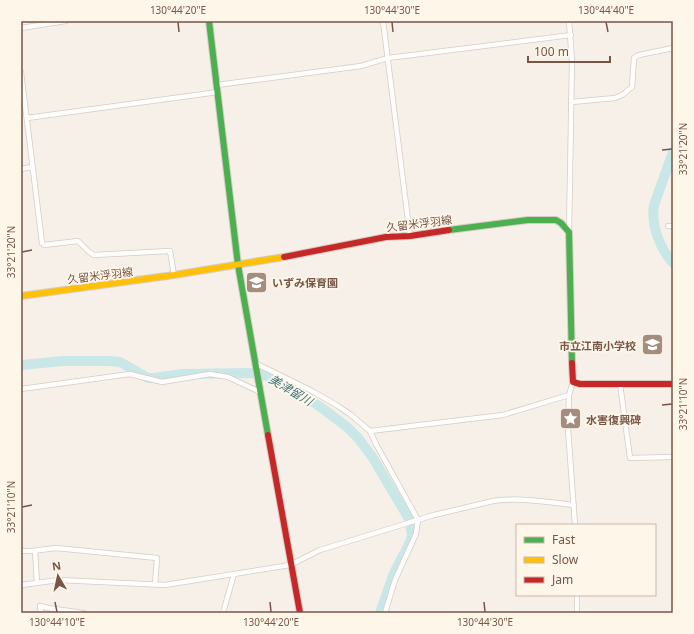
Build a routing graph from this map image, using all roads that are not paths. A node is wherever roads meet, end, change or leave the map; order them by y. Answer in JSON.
{"nodes":[{"id":1,"x":66,"y":21,"type":"edge"},
{"id":2,"x":210,"y":21,"type":"edge"},
{"id":3,"x":383,"y":21,"type":"edge"},
{"id":4,"x":569,"y":21,"type":"edge"},
{"id":5,"x":21,"y":28,"type":"edge"},
{"id":6,"x":571,"y":35,"type":"junction"},
{"id":7,"x":673,"y":48,"type":"edge"},
{"id":8,"x":388,"y":58,"type":"junction"},
{"id":9,"x":21,"y":72,"type":"edge"},
{"id":10,"x":217,"y":84,"type":"junction"},
{"id":11,"x":218,"y":92,"type":"junction"},
{"id":12,"x":572,"y":102,"type":"junction"},
{"id":13,"x":27,"y":118,"type":"junction"},
{"id":14,"x":32,"y":167,"type":"junction"},
{"id":15,"x":21,"y":169,"type":"edge"},
{"id":16,"x":569,"y":232,"type":"junction"},
{"id":17,"x":410,"y":236,"type":"junction"},
{"id":18,"x":238,"y":265,"type":"junction"},
{"id":19,"x":174,"y":275,"type":"junction"},
{"id":20,"x":21,"y":296,"type":"edge"},
{"id":21,"x":256,"y":363,"type":"junction"},
{"id":22,"x":573,"y":382,"type":"junction"},
{"id":23,"x":620,"y":384,"type":"junction"},
{"id":24,"x":673,"y":384,"type":"edge"},
{"id":25,"x":21,"y":389,"type":"edge"},
{"id":26,"x":260,"y":392,"type":"junction"},
{"id":27,"x":570,"y":395,"type":"junction"},
{"id":28,"x":370,"y":431,"type":"junction"},
{"id":29,"x":673,"y":457,"type":"edge"},
{"id":30,"x":574,"y":505,"type":"junction"},
{"id":31,"x":417,"y":521,"type":"junction"},
{"id":32,"x":575,"y":524,"type":"edge"},
{"id":33,"x":21,"y":551,"type":"edge"},
{"id":34,"x":35,"y":551,"type":"junction"},
{"id":35,"x":290,"y":565,"type":"junction"},
{"id":36,"x":234,"y":574,"type":"junction"},
{"id":37,"x":37,"y":583,"type":"junction"},
{"id":38,"x":155,"y":584,"type":"junction"},
{"id":39,"x":21,"y":585,"type":"edge"},
{"id":40,"x":577,"y":596,"type":"edge"},
{"id":41,"x":41,"y":613,"type":"edge"},
{"id":42,"x":83,"y":613,"type":"edge"},
{"id":43,"x":224,"y":613,"type":"edge"},
{"id":44,"x":300,"y":613,"type":"edge"},
{"id":45,"x":385,"y":613,"type":"edge"},
{"id":46,"x":577,"y":613,"type":"edge"}],
"edges":[{"from":1,"to":5,"type":"street"},
{"from":2,"to":10,"type":"main road"},
{"from":3,"to":8,"type":"street"},
{"from":4,"to":6,"type":"street"},
{"from":6,"to":8,"type":"street"},
{"from":6,"to":12,"type":"street"},
{"from":7,"to":12,"type":"street"},
{"from":8,"to":10,"type":"street"},
{"from":8,"to":17,"type":"street"},
{"from":9,"to":13,"type":"street"},
{"from":10,"to":11,"type":"main road"},
{"from":11,"to":13,"type":"street"},
{"from":11,"to":18,"type":"main road"},
{"from":12,"to":16,"type":"street"},
{"from":13,"to":14,"type":"street"},
{"from":14,"to":15,"type":"street"},
{"from":14,"to":19,"type":"street"},
{"from":16,"to":17,"type":"main road","name":"久留米浮羽線"},
{"from":16,"to":22,"type":"main road"},
{"from":17,"to":18,"type":"main road","name":"久留米浮羽線"},
{"from":18,"to":19,"type":"main road","name":"久留米浮羽線"},
{"from":18,"to":21,"type":"main road"},
{"from":19,"to":20,"type":"main road","name":"久留米浮羽線"},
{"from":21,"to":26,"type":"main road"},
{"from":21,"to":28,"type":"street"},
{"from":22,"to":23,"type":"main road"},
{"from":22,"to":27,"type":"street"},
{"from":23,"to":24,"type":"main road"},
{"from":23,"to":29,"type":"street"},
{"from":25,"to":26,"type":"street"},
{"from":26,"to":35,"type":"main road"},
{"from":27,"to":28,"type":"street"},
{"from":27,"to":30,"type":"street"},
{"from":28,"to":31,"type":"street"},
{"from":30,"to":31,"type":"street"},
{"from":30,"to":32,"type":"street"},
{"from":31,"to":35,"type":"street"},
{"from":31,"to":45,"type":"street"},
{"from":33,"to":34,"type":"street"},
{"from":34,"to":37,"type":"street"},
{"from":34,"to":38,"type":"street"},
{"from":35,"to":36,"type":"street"},
{"from":35,"to":44,"type":"main road"},
{"from":36,"to":38,"type":"street"},
{"from":36,"to":43,"type":"street"},
{"from":37,"to":38,"type":"street"},
{"from":37,"to":39,"type":"street"},
{"from":40,"to":46,"type":"street"},
{"from":41,"to":42,"type":"street"}]}
